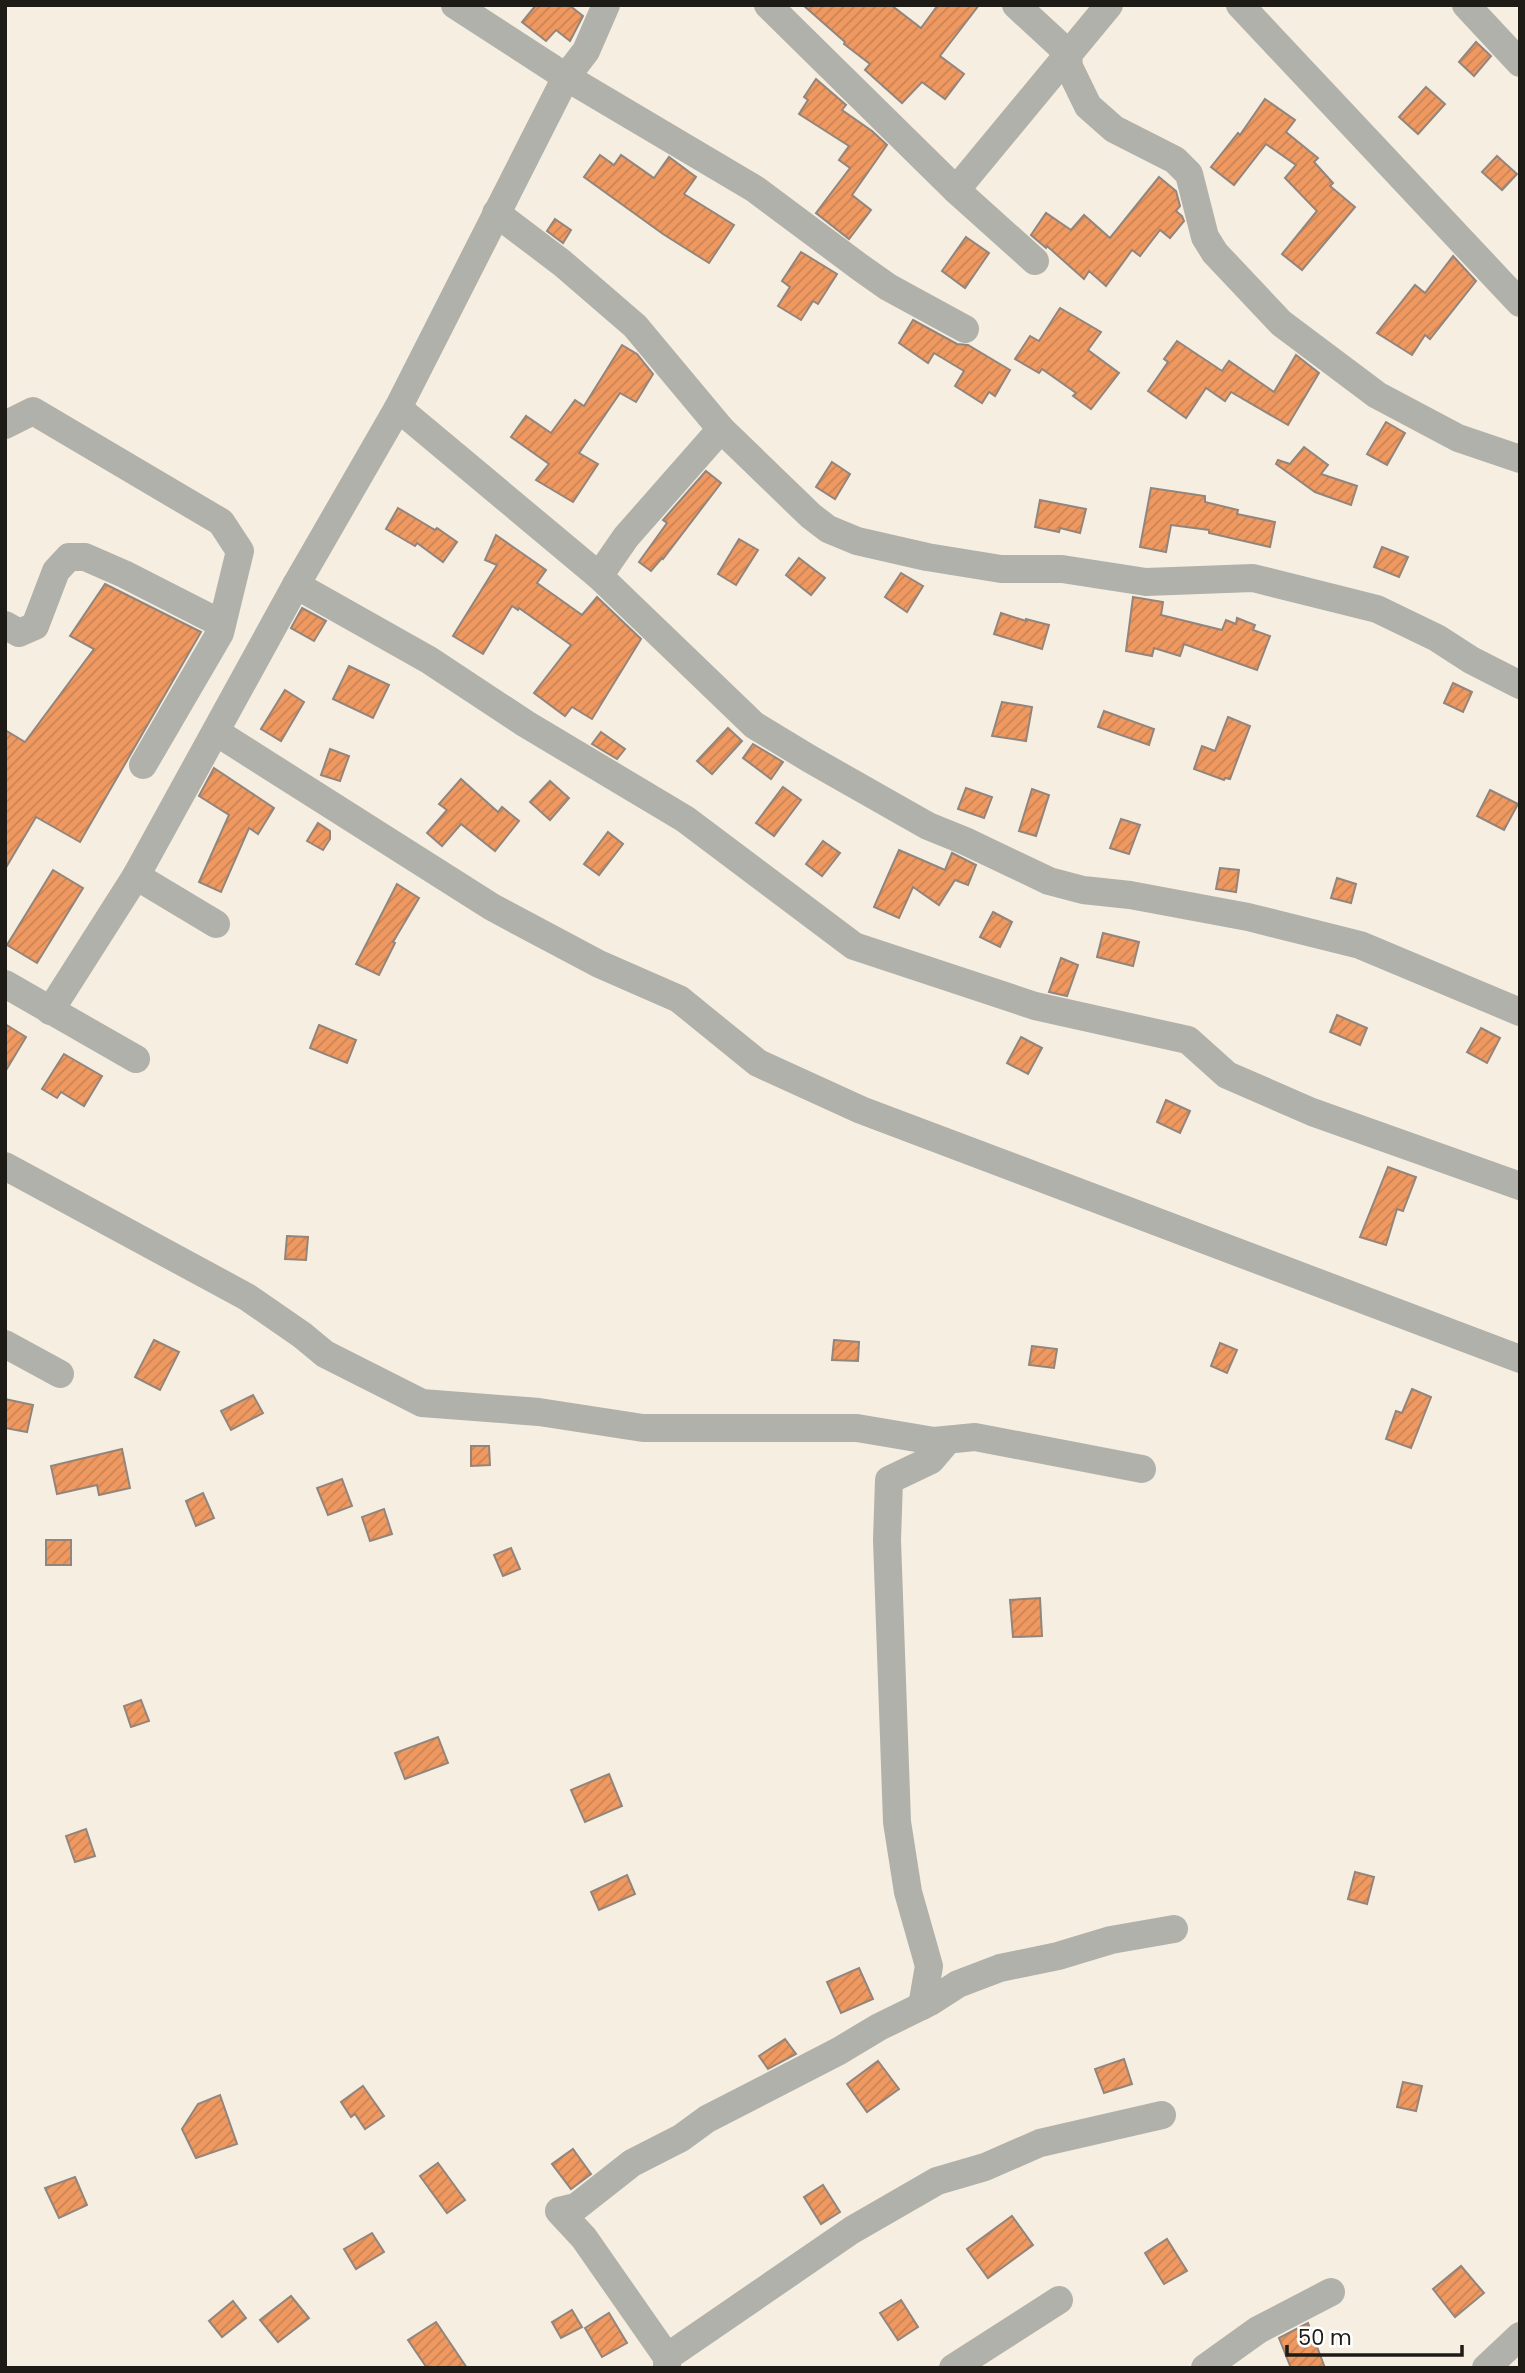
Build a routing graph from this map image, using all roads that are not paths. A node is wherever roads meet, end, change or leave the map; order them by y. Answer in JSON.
{"nodes":[{"id":1,"x":455,"y":5,"type":"edge"},
{"id":2,"x":606,"y":5,"type":"edge"},
{"id":3,"x":768,"y":5,"type":"edge"},
{"id":4,"x":1016,"y":5,"type":"edge"},
{"id":5,"x":1109,"y":5,"type":"edge"},
{"id":6,"x":1240,"y":5,"type":"edge"},
{"id":7,"x":1466,"y":5,"type":"edge"},
{"id":8,"x":1068,"y":53,"type":"junction"},
{"id":9,"x":1520,"y":63,"type":"edge"},
{"id":10,"x":566,"y":77,"type":"junction"},
{"id":11,"x":956,"y":190,"type":"junction"},
{"id":12,"x":496,"y":213,"type":"junction"},
{"id":13,"x":1035,"y":261,"type":"dead end"},
{"id":14,"x":1520,"y":303,"type":"edge"},
{"id":15,"x":965,"y":329,"type":"dead end"},
{"id":16,"x":398,"y":408,"type":"junction"},
{"id":17,"x":5,"y":425,"type":"edge"},
{"id":18,"x":721,"y":429,"type":"junction"},
{"id":19,"x":1520,"y":459,"type":"edge"},
{"id":20,"x":599,"y":576,"type":"junction"},
{"id":21,"x":296,"y":585,"type":"junction"},
{"id":22,"x":222,"y":624,"type":"junction"},
{"id":23,"x":5,"y":625,"type":"edge"},
{"id":24,"x":1520,"y":685,"type":"edge"},
{"id":25,"x":216,"y":732,"type":"junction"},
{"id":26,"x":143,"y":765,"type":"dead end"},
{"id":27,"x":136,"y":876,"type":"junction"},
{"id":28,"x":216,"y":924,"type":"dead end"},
{"id":29,"x":5,"y":984,"type":"edge"},
{"id":30,"x":50,"y":1011,"type":"junction"},
{"id":31,"x":1520,"y":1012,"type":"edge"},
{"id":32,"x":136,"y":1059,"type":"dead end"},
{"id":33,"x":5,"y":1166,"type":"edge"},
{"id":34,"x":1520,"y":1186,"type":"edge"},
{"id":35,"x":5,"y":1344,"type":"edge"},
{"id":36,"x":1520,"y":1359,"type":"edge"},
{"id":37,"x":60,"y":1374,"type":"dead end"},
{"id":38,"x":948,"y":1440,"type":"junction"},
{"id":39,"x":1142,"y":1469,"type":"dead end"},
{"id":40,"x":1174,"y":1929,"type":"dead end"},
{"id":41,"x":922,"y":2006,"type":"junction"},
{"id":42,"x":1161,"y":2115,"type":"dead end"},
{"id":43,"x":1331,"y":2292,"type":"dead end"},
{"id":44,"x":1059,"y":2300,"type":"dead end"},
{"id":45,"x":1520,"y":2336,"type":"edge"},
{"id":46,"x":667,"y":2363,"type":"edge"},
{"id":47,"x":953,"y":2368,"type":"edge"},
{"id":48,"x":1205,"y":2368,"type":"edge"},
{"id":49,"x":1486,"y":2368,"type":"edge"}],
"edges":[{"from":1,"to":10,"type":"street"},
{"from":2,"to":10,"type":"street"},
{"from":3,"to":11,"type":"street"},
{"from":4,"to":8,"type":"street"},
{"from":5,"to":8,"type":"street"},
{"from":6,"to":14,"type":"street"},
{"from":7,"to":9,"type":"street"},
{"from":8,"to":11,"type":"street"},
{"from":8,"to":19,"type":"street"},
{"from":10,"to":12,"type":"street"},
{"from":10,"to":15,"type":"street"},
{"from":11,"to":13,"type":"street"},
{"from":12,"to":16,"type":"street"},
{"from":12,"to":18,"type":"street"},
{"from":16,"to":20,"type":"street"},
{"from":16,"to":21,"type":"street"},
{"from":17,"to":22,"type":"street"},
{"from":18,"to":20,"type":"street"},
{"from":18,"to":24,"type":"street"},
{"from":20,"to":31,"type":"street"},
{"from":21,"to":25,"type":"street"},
{"from":21,"to":34,"type":"street"},
{"from":22,"to":23,"type":"street"},
{"from":22,"to":26,"type":"street"},
{"from":25,"to":27,"type":"street"},
{"from":25,"to":36,"type":"street"},
{"from":27,"to":28,"type":"street"},
{"from":27,"to":30,"type":"street"},
{"from":29,"to":30,"type":"street"},
{"from":30,"to":32,"type":"street"},
{"from":33,"to":38,"type":"street"},
{"from":35,"to":37,"type":"street"},
{"from":38,"to":39,"type":"street"},
{"from":38,"to":41,"type":"street"},
{"from":40,"to":41,"type":"street"},
{"from":41,"to":46,"type":"street"},
{"from":42,"to":46,"type":"street"},
{"from":43,"to":48,"type":"street"},
{"from":44,"to":47,"type":"street"},
{"from":45,"to":49,"type":"street"}]}
